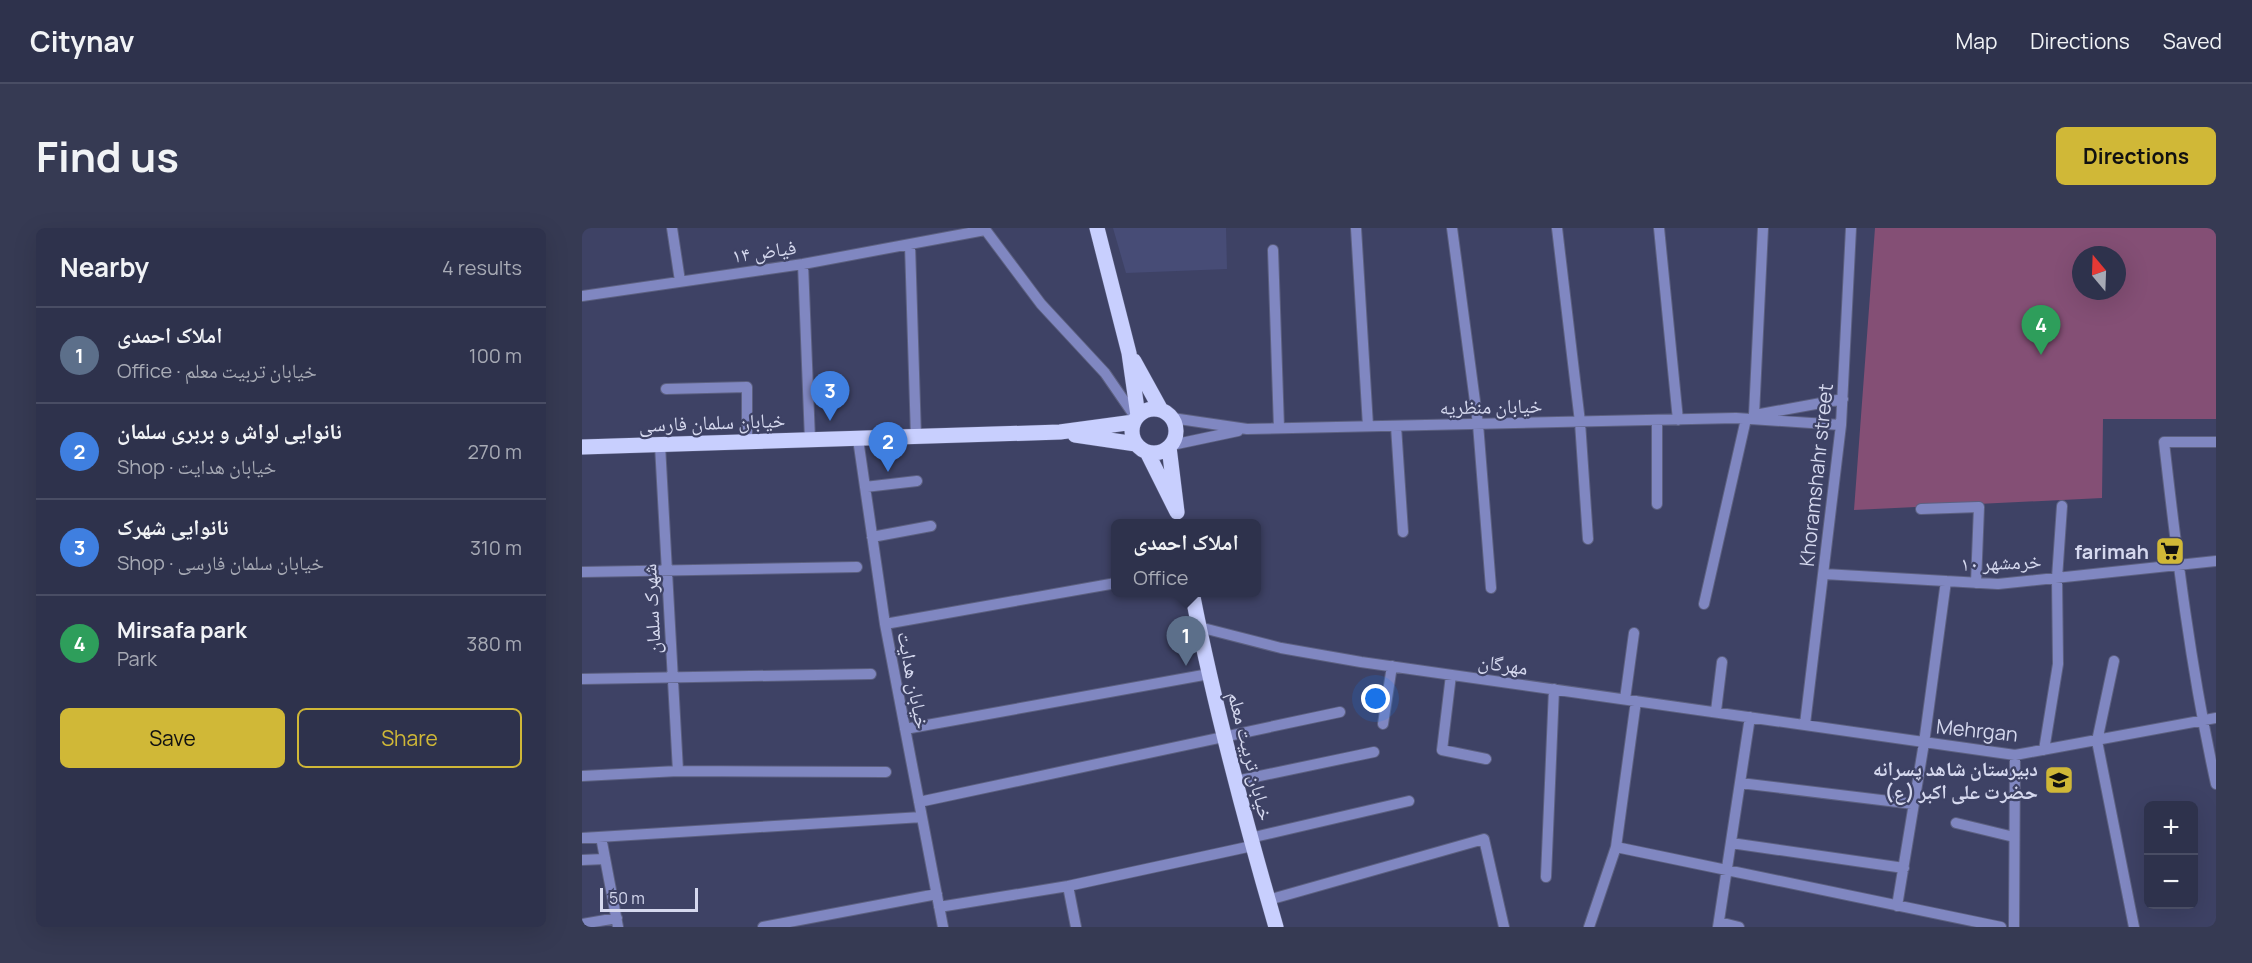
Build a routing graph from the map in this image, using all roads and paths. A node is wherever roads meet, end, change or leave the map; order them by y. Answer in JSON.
{"nodes":[{"id":1,"x":672,"y":228,"type":"edge"},
{"id":2,"x":1097,"y":228,"type":"edge"},
{"id":3,"x":1356,"y":228,"type":"edge"},
{"id":4,"x":1452,"y":228,"type":"edge"},
{"id":5,"x":1659,"y":228,"type":"edge"},
{"id":6,"x":1763,"y":228,"type":"edge"},
{"id":7,"x":1851,"y":228,"type":"edge"},
{"id":8,"x":985,"y":229,"type":"edge"},
{"id":9,"x":1558,"y":232,"type":"edge"},
{"id":10,"x":910,"y":245,"type":"junction"},
{"id":11,"x":1273,"y":250,"type":"dead end"},
{"id":12,"x":803,"y":264,"type":"junction"},
{"id":13,"x":680,"y":281,"type":"junction"},
{"id":14,"x":582,"y":296,"type":"edge"},
{"id":15,"x":1129,"y":353,"type":"junction"},
{"id":16,"x":666,"y":389,"type":"dead end"},
{"id":17,"x":1843,"y":399,"type":"junction"},
{"id":18,"x":1166,"y":414,"type":"junction"},
{"id":19,"x":1746,"y":418,"type":"junction"},
{"id":20,"x":1136,"y":419,"type":"junction"},
{"id":21,"x":1657,"y":420,"type":"junction"},
{"id":22,"x":1678,"y":420,"type":"junction"},
{"id":23,"x":1580,"y":422,"type":"junction"},
{"id":24,"x":1478,"y":424,"type":"junction"},
{"id":25,"x":1841,"y":425,"type":"junction"},
{"id":26,"x":1368,"y":426,"type":"junction"},
{"id":27,"x":1396,"y":426,"type":"junction"},
{"id":28,"x":1279,"y":428,"type":"junction"},
{"id":29,"x":1247,"y":429,"type":"junction"},
{"id":30,"x":1060,"y":432,"type":"junction"},
{"id":31,"x":916,"y":437,"type":"junction"},
{"id":32,"x":858,"y":438,"type":"junction"},
{"id":33,"x":810,"y":440,"type":"junction"},
{"id":34,"x":747,"y":442,"type":"junction"},
{"id":35,"x":2216,"y":442,"type":"edge"},
{"id":36,"x":660,"y":444,"type":"junction"},
{"id":37,"x":1171,"y":446,"type":"junction"},
{"id":38,"x":582,"y":447,"type":"edge"},
{"id":39,"x":1141,"y":448,"type":"junction"},
{"id":40,"x":917,"y":481,"type":"dead end"},
{"id":41,"x":865,"y":487,"type":"junction"},
{"id":42,"x":1657,"y":504,"type":"dead end"},
{"id":43,"x":2062,"y":506,"type":"dead end"},
{"id":44,"x":1921,"y":509,"type":"dead end"},
{"id":45,"x":1178,"y":518,"type":"edge"},
{"id":46,"x":931,"y":526,"type":"dead end"},
{"id":47,"x":1403,"y":532,"type":"dead end"},
{"id":48,"x":872,"y":537,"type":"junction"},
{"id":49,"x":1588,"y":539,"type":"dead end"},
{"id":50,"x":2216,"y":561,"type":"edge"},
{"id":51,"x":2178,"y":566,"type":"junction"},
{"id":52,"x":857,"y":567,"type":"dead end"},
{"id":53,"x":667,"y":571,"type":"junction"},
{"id":54,"x":582,"y":572,"type":"edge"},
{"id":55,"x":1824,"y":574,"type":"junction"},
{"id":56,"x":2057,"y":578,"type":"junction"},
{"id":57,"x":1946,"y":582,"type":"junction"},
{"id":58,"x":1976,"y":583,"type":"junction"},
{"id":59,"x":1111,"y":584,"type":"edge"},
{"id":60,"x":1491,"y":588,"type":"dead end"},
{"id":61,"x":1193,"y":597,"type":"edge"},
{"id":62,"x":1704,"y":604,"type":"dead end"},
{"id":63,"x":885,"y":624,"type":"junction"},
{"id":64,"x":1199,"y":627,"type":"junction"},
{"id":65,"x":1634,"y":633,"type":"dead end"},
{"id":66,"x":1722,"y":662,"type":"dead end"},
{"id":67,"x":2114,"y":662,"type":"dead end"},
{"id":68,"x":1392,"y":666,"type":"junction"},
{"id":69,"x":871,"y":674,"type":"dead end"},
{"id":70,"x":1209,"y":674,"type":"junction"},
{"id":71,"x":1451,"y":675,"type":"junction"},
{"id":72,"x":673,"y":677,"type":"junction"},
{"id":73,"x":582,"y":680,"type":"edge"},
{"id":74,"x":1554,"y":689,"type":"junction"},
{"id":75,"x":1630,"y":700,"type":"junction"},
{"id":76,"x":1716,"y":711,"type":"junction"},
{"id":77,"x":1340,"y":712,"type":"dead end"},
{"id":78,"x":1750,"y":717,"type":"junction"},
{"id":79,"x":2216,"y":718,"type":"edge"},
{"id":80,"x":2202,"y":721,"type":"junction"},
{"id":81,"x":1383,"y":724,"type":"dead end"},
{"id":82,"x":1805,"y":724,"type":"junction"},
{"id":83,"x":905,"y":729,"type":"junction"},
{"id":84,"x":1225,"y":738,"type":"junction"},
{"id":85,"x":2097,"y":741,"type":"junction"},
{"id":86,"x":1924,"y":743,"type":"junction"},
{"id":87,"x":2044,"y":750,"type":"junction"},
{"id":88,"x":1374,"y":752,"type":"dead end"},
{"id":89,"x":2015,"y":755,"type":"junction"},
{"id":90,"x":1486,"y":759,"type":"dead end"},
{"id":91,"x":678,"y":771,"type":"junction"},
{"id":92,"x":886,"y":772,"type":"dead end"},
{"id":93,"x":582,"y":776,"type":"edge"},
{"id":94,"x":1236,"y":781,"type":"junction"},
{"id":95,"x":1740,"y":783,"type":"junction"},
{"id":96,"x":2216,"y":784,"type":"edge"},
{"id":97,"x":1409,"y":801,"type":"dead end"},
{"id":98,"x":919,"y":802,"type":"junction"},
{"id":99,"x":1914,"y":804,"type":"junction"},
{"id":100,"x":922,"y":817,"type":"junction"},
{"id":101,"x":1956,"y":823,"type":"dead end"},
{"id":102,"x":601,"y":837,"type":"junction"},
{"id":103,"x":2014,"y":837,"type":"junction"},
{"id":104,"x":582,"y":838,"type":"edge"},
{"id":105,"x":1251,"y":842,"type":"junction"},
{"id":106,"x":1731,"y":843,"type":"junction"},
{"id":107,"x":1616,"y":847,"type":"junction"},
{"id":108,"x":605,"y":859,"type":"junction"},
{"id":109,"x":582,"y":860,"type":"edge"},
{"id":110,"x":1904,"y":868,"type":"junction"},
{"id":111,"x":1727,"y":870,"type":"junction"},
{"id":112,"x":1546,"y":877,"type":"dead end"},
{"id":113,"x":1068,"y":886,"type":"junction"},
{"id":114,"x":937,"y":894,"type":"junction"},
{"id":115,"x":1268,"y":900,"type":"junction"},
{"id":116,"x":1897,"y":906,"type":"junction"},
{"id":117,"x":939,"y":907,"type":"junction"},
{"id":118,"x":618,"y":922,"type":"edge"},
{"id":119,"x":582,"y":924,"type":"edge"},
{"id":120,"x":1718,"y":925,"type":"edge"},
{"id":121,"x":763,"y":927,"type":"edge"},
{"id":122,"x":943,"y":927,"type":"edge"},
{"id":123,"x":1077,"y":927,"type":"edge"},
{"id":124,"x":1276,"y":927,"type":"edge"},
{"id":125,"x":1504,"y":927,"type":"edge"},
{"id":126,"x":1588,"y":927,"type":"edge"},
{"id":127,"x":1739,"y":927,"type":"edge"},
{"id":128,"x":2001,"y":927,"type":"edge"},
{"id":129,"x":2014,"y":927,"type":"edge"},
{"id":130,"x":2134,"y":927,"type":"edge"}],
"edges":[{"from":1,"to":13,"type":"street"},
{"from":2,"to":15,"type":"main road"},
{"from":3,"to":26,"type":"street"},
{"from":4,"to":24,"type":"street"},
{"from":5,"to":22,"type":"street"},
{"from":6,"to":19,"type":"street"},
{"from":7,"to":17,"type":"street","name":"Khoramshahr street"},
{"from":8,"to":10,"type":"street","name":"فیاض ۱۴"},
{"from":8,"to":20,"type":"street"},
{"from":9,"to":23,"type":"street"},
{"from":10,"to":12,"type":"street","name":"فیاض ۱۴"},
{"from":10,"to":31,"type":"street"},
{"from":11,"to":28,"type":"street"},
{"from":12,"to":13,"type":"street","name":"فیاض ۱۴"},
{"from":12,"to":33,"type":"street"},
{"from":13,"to":14,"type":"street","name":"فیاض ۱۴"},
{"from":15,"to":18,"type":"main road"},
{"from":15,"to":20,"type":"main road"},
{"from":16,"to":34,"type":"street"},
{"from":17,"to":19,"type":"street"},
{"from":17,"to":25,"type":"street","name":"Khoramshahr street"},
{"from":18,"to":20,"type":"main road"},
{"from":18,"to":29,"type":"street"},
{"from":18,"to":37,"type":"main road"},
{"from":19,"to":22,"type":"street","name":"خیابان منظریه"},
{"from":19,"to":25,"type":"street"},
{"from":19,"to":62,"type":"street"},
{"from":20,"to":30,"type":"main road"},
{"from":20,"to":39,"type":"main road"},
{"from":21,"to":22,"type":"street","name":"خیابان منظریه"},
{"from":21,"to":23,"type":"street","name":"خیابان منظریه"},
{"from":21,"to":42,"type":"street"},
{"from":23,"to":24,"type":"street","name":"خیابان منظریه"},
{"from":23,"to":49,"type":"street"},
{"from":24,"to":27,"type":"street","name":"خیابان منظریه"},
{"from":24,"to":60,"type":"street"},
{"from":25,"to":55,"type":"street","name":"Khoramshahr street"},
{"from":26,"to":27,"type":"street","name":"خیابان منظریه"},
{"from":26,"to":28,"type":"street","name":"خیابان منظریه"},
{"from":27,"to":47,"type":"street"},
{"from":28,"to":29,"type":"street","name":"خیابان منظریه"},
{"from":29,"to":37,"type":"street"},
{"from":30,"to":31,"type":"main road","name":"خیابان سلمان فارسی"},
{"from":30,"to":39,"type":"main road"},
{"from":31,"to":32,"type":"main road","name":"خیابان سلمان فارسی"},
{"from":32,"to":33,"type":"main road","name":"خیابان سلمان فارسی"},
{"from":32,"to":41,"type":"street","name":"خیابان هدایت"},
{"from":33,"to":34,"type":"main road","name":"خیابان سلمان فارسی"},
{"from":34,"to":36,"type":"main road","name":"خیابان سلمان فارسی"},
{"from":35,"to":51,"type":"street"},
{"from":36,"to":38,"type":"main road","name":"خیابان سلمان فارسی"},
{"from":36,"to":53,"type":"street","name":"شهرک سلمان"},
{"from":37,"to":39,"type":"main road"},
{"from":37,"to":45,"type":"main road"},
{"from":39,"to":45,"type":"main road"},
{"from":40,"to":41,"type":"street"},
{"from":41,"to":48,"type":"street","name":"خیابان هدایت"},
{"from":43,"to":56,"type":"street"},
{"from":44,"to":58,"type":"street"},
{"from":46,"to":48,"type":"street"},
{"from":48,"to":63,"type":"street","name":"خیابان هدایت"},
{"from":50,"to":51,"type":"street","name":"خرمشهر ۱۰"},
{"from":51,"to":56,"type":"street","name":"خرمشهر ۱۰"},
{"from":51,"to":80,"type":"street"},
{"from":52,"to":53,"type":"street"},
{"from":53,"to":54,"type":"street"},
{"from":53,"to":72,"type":"street","name":"شهرک سلمان"},
{"from":55,"to":57,"type":"street","name":"خرمشهر ۱۰"},
{"from":55,"to":82,"type":"street","name":"Khoramshahr street"},
{"from":56,"to":58,"type":"street","name":"خرمشهر ۱۰"},
{"from":56,"to":87,"type":"street"},
{"from":57,"to":58,"type":"street","name":"خرمشهر ۱۰"},
{"from":57,"to":86,"type":"street"},
{"from":59,"to":63,"type":"street"},
{"from":61,"to":64,"type":"main road","name":"خیابان تربیت معلم"},
{"from":63,"to":83,"type":"street","name":"خیابان هدایت"},
{"from":64,"to":68,"type":"street","name":"مهرگان"},
{"from":64,"to":70,"type":"main road","name":"خیابان تربیت معلم"},
{"from":65,"to":75,"type":"street"},
{"from":66,"to":76,"type":"street"},
{"from":67,"to":85,"type":"street"},
{"from":68,"to":71,"type":"street","name":"مهرگان"},
{"from":68,"to":81,"type":"street"},
{"from":69,"to":72,"type":"street"},
{"from":70,"to":83,"type":"street"},
{"from":70,"to":84,"type":"main road","name":"خیابان تربیت معلم"},
{"from":71,"to":74,"type":"street","name":"مهرگان"},
{"from":71,"to":90,"type":"street"},
{"from":72,"to":73,"type":"street"},
{"from":72,"to":91,"type":"street","name":"شهرک سلمان"},
{"from":74,"to":75,"type":"street","name":"مهرگان"},
{"from":74,"to":112,"type":"street"},
{"from":75,"to":76,"type":"street","name":"مهرگان"},
{"from":75,"to":107,"type":"street"},
{"from":76,"to":78,"type":"street","name":"مهرگان"},
{"from":77,"to":84,"type":"street"},
{"from":78,"to":82,"type":"street","name":"مهرگان"},
{"from":78,"to":95,"type":"street"},
{"from":79,"to":80,"type":"street","name":"Mehrgan"},
{"from":80,"to":85,"type":"street","name":"Mehrgan"},
{"from":80,"to":96,"type":"street"},
{"from":82,"to":86,"type":"street","name":"Mehrgan"},
{"from":83,"to":98,"type":"street","name":"خیابان هدایت"},
{"from":84,"to":94,"type":"main road","name":"خیابان تربیت معلم"},
{"from":84,"to":98,"type":"street"},
{"from":85,"to":87,"type":"street","name":"Mehrgan"},
{"from":85,"to":130,"type":"street"},
{"from":86,"to":89,"type":"street","name":"Mehrgan"},
{"from":86,"to":99,"type":"street"},
{"from":87,"to":89,"type":"street","name":"Mehrgan"},
{"from":88,"to":94,"type":"street"},
{"from":89,"to":103,"type":"street"},
{"from":91,"to":92,"type":"street"},
{"from":91,"to":93,"type":"street"},
{"from":94,"to":105,"type":"main road","name":"خیابان تربیت معلم"},
{"from":95,"to":99,"type":"street"},
{"from":95,"to":106,"type":"street"},
{"from":97,"to":105,"type":"street"},
{"from":98,"to":100,"type":"street","name":"خیابان هدایت"},
{"from":99,"to":110,"type":"street"},
{"from":100,"to":102,"type":"street"},
{"from":100,"to":114,"type":"street","name":"خیابان هدایت"},
{"from":101,"to":103,"type":"street"},
{"from":102,"to":104,"type":"street"},
{"from":102,"to":108,"type":"street"},
{"from":103,"to":129,"type":"street"},
{"from":105,"to":113,"type":"street"},
{"from":105,"to":115,"type":"main road","name":"خیابان تربیت معلم"},
{"from":106,"to":110,"type":"street"},
{"from":106,"to":111,"type":"street"},
{"from":107,"to":111,"type":"street"},
{"from":107,"to":126,"type":"street"},
{"from":108,"to":109,"type":"street"},
{"from":108,"to":118,"type":"street"},
{"from":110,"to":116,"type":"street"},
{"from":111,"to":116,"type":"street"},
{"from":111,"to":120,"type":"street"},
{"from":113,"to":117,"type":"street"},
{"from":113,"to":123,"type":"street"},
{"from":114,"to":117,"type":"street","name":"خیابان هدایت"},
{"from":114,"to":121,"type":"street"},
{"from":115,"to":124,"type":"main road","name":"خیابان تربیت معلم"},
{"from":115,"to":125,"type":"street"},
{"from":116,"to":128,"type":"street"},
{"from":117,"to":122,"type":"street","name":"خیابان هدایت"},
{"from":118,"to":119,"type":"street"},
{"from":120,"to":127,"type":"street"}]}
